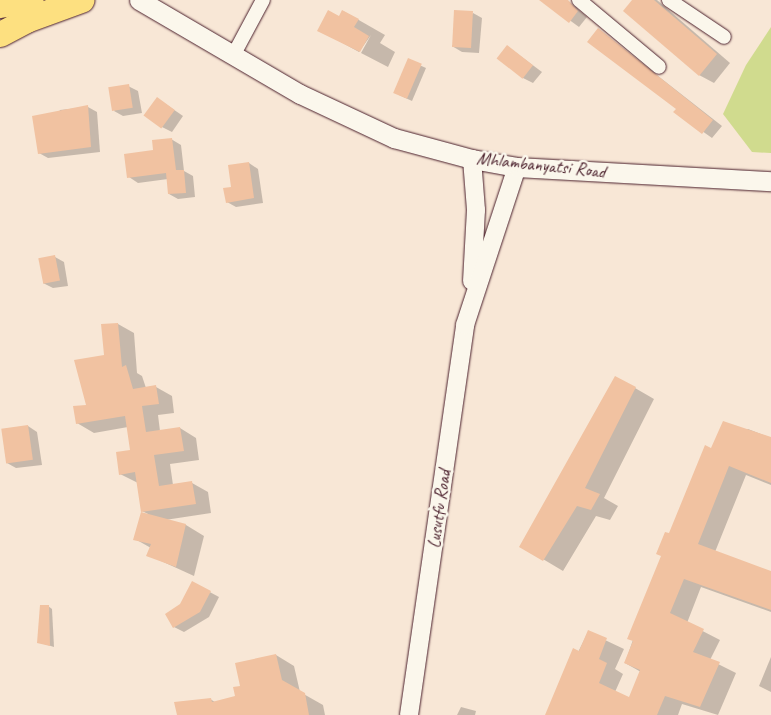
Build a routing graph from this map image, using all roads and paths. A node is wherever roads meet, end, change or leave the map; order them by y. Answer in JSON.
{"nodes":[{"id":1,"x":30,"y":0,"type":"edge"},
{"id":2,"x":82,"y":0,"type":"edge"},
{"id":3,"x":139,"y":0,"type":"edge"},
{"id":4,"x":263,"y":0,"type":"edge"},
{"id":5,"x":579,"y":0,"type":"edge"},
{"id":6,"x":669,"y":0,"type":"edge"},
{"id":7,"x":0,"y":6,"type":"edge"},
{"id":8,"x":0,"y":34,"type":"edge"},
{"id":9,"x":724,"y":37,"type":"dead end"},
{"id":10,"x":234,"y":54,"type":"junction"},
{"id":11,"x":659,"y":67,"type":"dead end"},
{"id":12,"x":472,"y":159,"type":"junction"},
{"id":13,"x":517,"y":167,"type":"junction"},
{"id":14,"x":771,"y":181,"type":"edge"},
{"id":15,"x":471,"y":304,"type":"junction"},
{"id":16,"x":409,"y":715,"type":"edge"}],
"edges":[{"from":1,"to":7,"type":"highway"},
{"from":2,"to":8,"type":"highway"},
{"from":3,"to":10,"type":"main road","name":"Mhlambanyatsi Road"},
{"from":4,"to":10,"type":"street"},
{"from":5,"to":11,"type":"street"},
{"from":6,"to":9,"type":"street"},
{"from":10,"to":12,"type":"main road","name":"Mhlambanyatsi Road"},
{"from":12,"to":13,"type":"main road","name":"Mhlambanyatsi Road"},
{"from":12,"to":15,"type":"street","name":"Lusutfu Road"},
{"from":13,"to":14,"type":"main road","name":"Mhlambanyatsi Road"},
{"from":13,"to":15,"type":"street","name":"Lusutfu Road"},
{"from":15,"to":16,"type":"street","name":"Lusutfu Road"}]}
